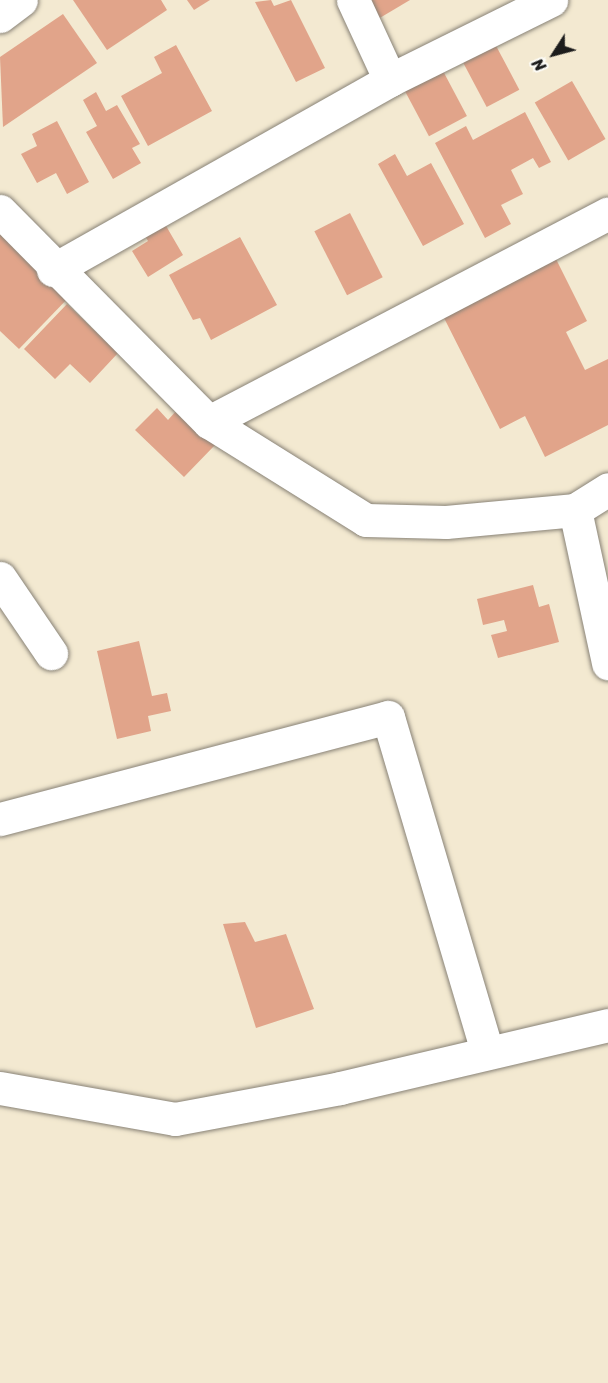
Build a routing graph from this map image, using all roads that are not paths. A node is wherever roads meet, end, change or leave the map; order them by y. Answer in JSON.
{"nodes":[{"id":1,"x":21,"y":0,"type":"edge"},
{"id":2,"x":353,"y":0,"type":"edge"},
{"id":3,"x":551,"y":0,"type":"edge"},
{"id":4,"x":0,"y":16,"type":"edge"},
{"id":5,"x":390,"y":81,"type":"junction"},
{"id":6,"x":0,"y":211,"type":"edge"},
{"id":7,"x":608,"y":213,"type":"edge"},
{"id":8,"x":53,"y":270,"type":"junction"},
{"id":9,"x":209,"y":422,"type":"junction"},
{"id":10,"x":608,"y":489,"type":"edge"},
{"id":11,"x":575,"y":510,"type":"junction"},
{"id":12,"x":0,"y":578,"type":"edge"},
{"id":13,"x":51,"y":653,"type":"dead end"},
{"id":14,"x":608,"y":663,"type":"edge"},
{"id":15,"x":0,"y":819,"type":"edge"},
{"id":16,"x":608,"y":1025,"type":"edge"},
{"id":17,"x":487,"y":1051,"type":"junction"},
{"id":18,"x":0,"y":1088,"type":"edge"}],
"edges":[{"from":1,"to":4,"type":"street"},
{"from":2,"to":5,"type":"street"},
{"from":3,"to":5,"type":"street"},
{"from":5,"to":8,"type":"street"},
{"from":6,"to":8,"type":"street"},
{"from":7,"to":9,"type":"street"},
{"from":8,"to":9,"type":"street"},
{"from":9,"to":11,"type":"street"},
{"from":10,"to":11,"type":"street"},
{"from":11,"to":14,"type":"street"},
{"from":12,"to":13,"type":"street"},
{"from":15,"to":17,"type":"street"},
{"from":16,"to":17,"type":"street"},
{"from":17,"to":18,"type":"street"}]}
